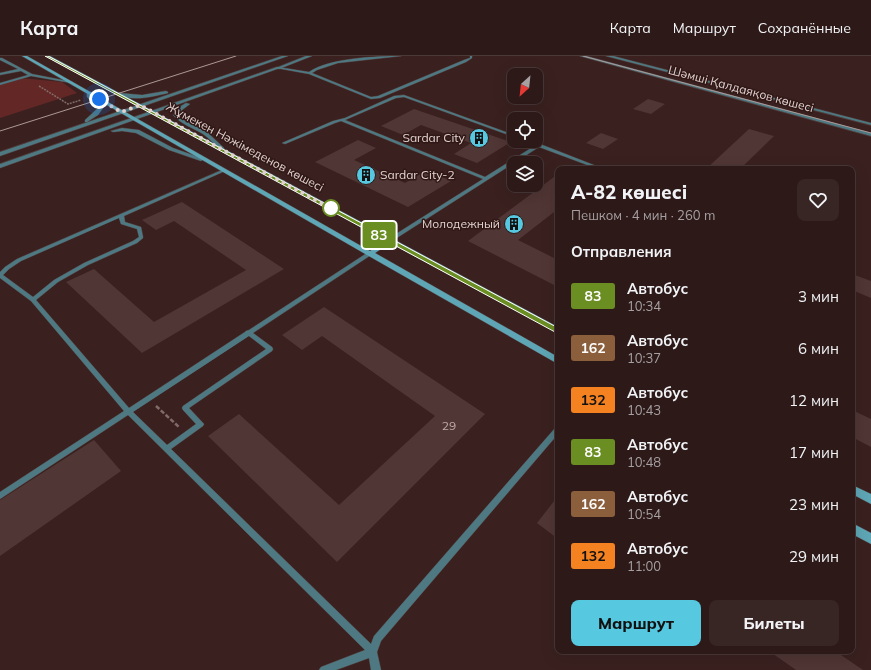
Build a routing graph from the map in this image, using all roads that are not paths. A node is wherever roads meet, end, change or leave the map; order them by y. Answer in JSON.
{"nodes":[{"id":1,"x":24,"y":56,"type":"edge"},
{"id":2,"x":47,"y":56,"type":"edge"},
{"id":3,"x":286,"y":56,"type":"edge"},
{"id":4,"x":310,"y":56,"type":"edge"},
{"id":5,"x":400,"y":56,"type":"edge"},
{"id":6,"x":471,"y":56,"type":"edge"},
{"id":7,"x":582,"y":56,"type":"edge"},
{"id":8,"x":608,"y":56,"type":"edge"},
{"id":9,"x":1,"y":59,"type":"edge"},
{"id":10,"x":278,"y":68,"type":"junction"},
{"id":11,"x":20,"y":70,"type":"junction"},
{"id":12,"x":310,"y":73,"type":"junction"},
{"id":13,"x":0,"y":74,"type":"edge"},
{"id":14,"x":31,"y":75,"type":"junction"},
{"id":15,"x":211,"y":81,"type":"junction"},
{"id":16,"x":71,"y":82,"type":"junction"},
{"id":17,"x":0,"y":84,"type":"edge"},
{"id":18,"x":393,"y":91,"type":"junction"},
{"id":19,"x":89,"y":93,"type":"junction"},
{"id":20,"x":119,"y":94,"type":"junction"},
{"id":21,"x":207,"y":94,"type":"junction"},
{"id":22,"x":404,"y":96,"type":"junction"},
{"id":23,"x":140,"y":105,"type":"junction"},
{"id":24,"x":121,"y":112,"type":"junction"},
{"id":25,"x":154,"y":113,"type":"junction"},
{"id":26,"x":134,"y":119,"type":"junction"},
{"id":27,"x":341,"y":120,"type":"junction"},
{"id":28,"x":871,"y":124,"type":"edge"},
{"id":29,"x":71,"y":130,"type":"junction"},
{"id":30,"x":507,"y":133,"type":"edge"},
{"id":31,"x":871,"y":135,"type":"edge"},
{"id":32,"x":83,"y":137,"type":"junction"},
{"id":33,"x":284,"y":143,"type":"dead end"},
{"id":34,"x":543,"y":147,"type":"edge"},
{"id":35,"x":534,"y":148,"type":"edge"},
{"id":36,"x":222,"y":149,"type":"junction"},
{"id":37,"x":0,"y":154,"type":"edge"},
{"id":38,"x":201,"y":158,"type":"junction"},
{"id":39,"x":0,"y":166,"type":"edge"},
{"id":40,"x":594,"y":166,"type":"edge"},
{"id":41,"x":223,"y":171,"type":"junction"},
{"id":42,"x":486,"y":179,"type":"junction"},
{"id":43,"x":122,"y":215,"type":"junction"},
{"id":44,"x":390,"y":240,"type":"junction"},
{"id":45,"x":368,"y":254,"type":"junction"},
{"id":46,"x":33,"y":300,"type":"junction"},
{"id":47,"x":555,"y":328,"type":"edge"},
{"id":48,"x":248,"y":332,"type":"junction"},
{"id":49,"x":555,"y":359,"type":"edge"},
{"id":50,"x":128,"y":411,"type":"junction"},
{"id":51,"x":555,"y":432,"type":"edge"},
{"id":52,"x":166,"y":449,"type":"junction"},
{"id":53,"x":855,"y":491,"type":"edge"},
{"id":54,"x":0,"y":496,"type":"edge"},
{"id":55,"x":871,"y":499,"type":"edge"},
{"id":56,"x":855,"y":530,"type":"edge"},
{"id":57,"x":871,"y":539,"type":"edge"},
{"id":58,"x":373,"y":652,"type":"junction"},
{"id":59,"x":324,"y":670,"type":"edge"},
{"id":60,"x":376,"y":670,"type":"edge"}],
"edges":[{"from":1,"to":16,"type":"main road"},
{"from":2,"to":20,"type":"main road","name":"Жұмекен Нәжімеденов көшесі"},
{"from":3,"to":15,"type":"street"},
{"from":4,"to":10,"type":"street"},
{"from":5,"to":12,"type":"lane"},
{"from":6,"to":18,"type":"lane"},
{"from":7,"to":31,"type":"street","name":"Шәмші Қалдаяқов көшесі"},
{"from":8,"to":28,"type":"street","name":"Шәмші Қалдаяқов көшесі"},
{"from":9,"to":11,"type":"lane"},
{"from":10,"to":12,"type":"lane"},
{"from":10,"to":21,"type":"street"},
{"from":11,"to":13,"type":"lane"},
{"from":11,"to":14,"type":"lane"},
{"from":12,"to":18,"type":"lane"},
{"from":14,"to":16,"type":"lane"},
{"from":14,"to":17,"type":"lane"},
{"from":15,"to":20,"type":"street"},
{"from":15,"to":23,"type":"street"},
{"from":16,"to":19,"type":"main road"},
{"from":18,"to":22,"type":"lane"},
{"from":19,"to":24,"type":"main road"},
{"from":19,"to":29,"type":"street"},
{"from":20,"to":23,"type":"main road","name":"Жұмекен Нәжімеденов көшесі"},
{"from":21,"to":25,"type":"street"},
{"from":21,"to":36,"type":"street"},
{"from":22,"to":27,"type":"lane"},
{"from":22,"to":30,"type":"lane"},
{"from":23,"to":24,"type":"street"},
{"from":23,"to":25,"type":"main road","name":"Жұмекен Нәжімеденов көшесі"},
{"from":24,"to":26,"type":"main road"},
{"from":24,"to":29,"type":"street"},
{"from":25,"to":26,"type":"street"},
{"from":25,"to":36,"type":"main road","name":"Жұмекен Нәжімеденов көшесі"},
{"from":26,"to":32,"type":"street"},
{"from":26,"to":38,"type":"main road"},
{"from":27,"to":33,"type":"lane"},
{"from":27,"to":42,"type":"lane"},
{"from":29,"to":37,"type":"street"},
{"from":32,"to":38,"type":"street"},
{"from":32,"to":39,"type":"street"},
{"from":34,"to":40,"type":"lane"},
{"from":35,"to":42,"type":"lane"},
{"from":36,"to":44,"type":"main road","name":"Жұмекен Нәжімеденов көшесі"},
{"from":38,"to":41,"type":"main road"},
{"from":41,"to":43,"type":"lane"},
{"from":41,"to":45,"type":"main road"},
{"from":42,"to":44,"type":"lane"},
{"from":43,"to":46,"type":"lane"},
{"from":43,"to":46,"type":"lane"},
{"from":44,"to":45,"type":"main road"},
{"from":44,"to":47,"type":"main road","name":"Жұмекен Нәжімеденов көшесі"},
{"from":45,"to":48,"type":"lane"},
{"from":45,"to":49,"type":"main road"},
{"from":46,"to":50,"type":"lane"},
{"from":48,"to":50,"type":"lane"},
{"from":48,"to":52,"type":"lane"},
{"from":50,"to":52,"type":"lane"},
{"from":50,"to":54,"type":"lane"},
{"from":51,"to":58,"type":"lane"},
{"from":52,"to":58,"type":"lane"},
{"from":53,"to":55,"type":"main road"},
{"from":56,"to":57,"type":"main road"},
{"from":58,"to":59,"type":"lane"},
{"from":58,"to":60,"type":"lane"}]}
